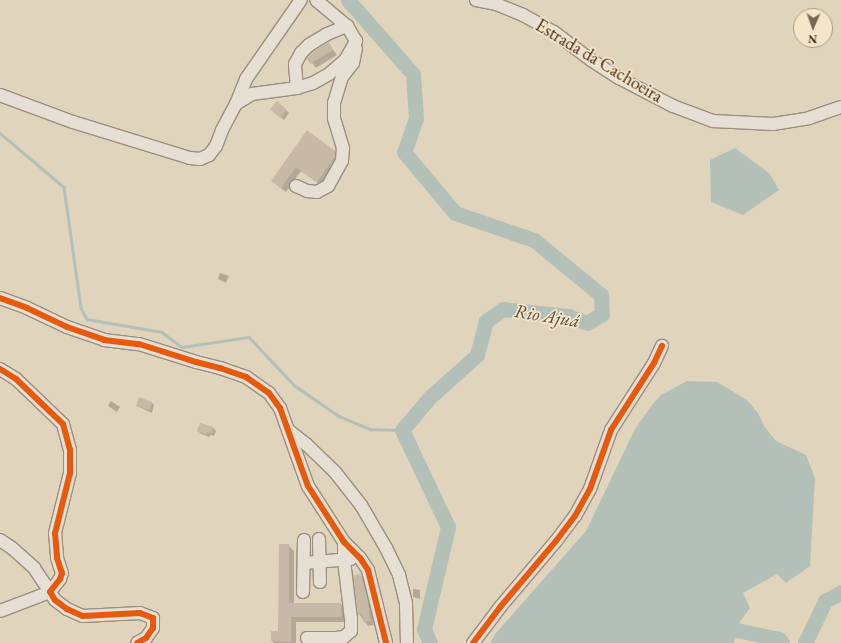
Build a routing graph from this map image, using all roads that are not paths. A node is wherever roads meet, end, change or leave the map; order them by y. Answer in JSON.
{"nodes":[{"id":1,"x":301,"y":0,"type":"edge"},
{"id":2,"x":316,"y":0,"type":"edge"},
{"id":3,"x":476,"y":0,"type":"edge"},
{"id":4,"x":497,"y":2,"type":"edge"},
{"id":5,"x":348,"y":26,"type":"junction"},
{"id":6,"x":356,"y":41,"type":"junction"},
{"id":7,"x":297,"y":88,"type":"junction"},
{"id":8,"x":0,"y":95,"type":"edge"},
{"id":9,"x":236,"y":104,"type":"junction"},
{"id":10,"x":841,"y":107,"type":"edge"},
{"id":11,"x":296,"y":186,"type":"dead end"},
{"id":12,"x":0,"y":298,"type":"edge"},
{"id":13,"x":662,"y":346,"type":"dead end"},
{"id":14,"x":0,"y":369,"type":"edge"},
{"id":15,"x":288,"y":430,"type":"junction"},
{"id":16,"x":319,"y":539,"type":"dead end"},
{"id":17,"x":0,"y":540,"type":"edge"},
{"id":18,"x":304,"y":540,"type":"dead end"},
{"id":19,"x":344,"y":542,"type":"junction"},
{"id":20,"x":360,"y":558,"type":"junction"},
{"id":21,"x":344,"y":560,"type":"junction"},
{"id":22,"x":320,"y":562,"type":"junction"},
{"id":23,"x":304,"y":563,"type":"junction"},
{"id":24,"x":320,"y":582,"type":"dead end"},
{"id":25,"x":50,"y":592,"type":"junction"},
{"id":26,"x":303,"y":592,"type":"dead end"},
{"id":27,"x":0,"y":611,"type":"edge"},
{"id":28,"x":307,"y":638,"type":"dead end"},
{"id":29,"x":138,"y":643,"type":"edge"},
{"id":30,"x":386,"y":643,"type":"edge"},
{"id":31,"x":407,"y":643,"type":"edge"},
{"id":32,"x":473,"y":643,"type":"edge"}],
"edges":[{"from":1,"to":9,"type":"street"},
{"from":2,"to":5,"type":"street"},
{"from":3,"to":4,"type":"street","name":"Estrada da Cachoeira"},
{"from":4,"to":10,"type":"street","name":"Estrada da Cachoeira"},
{"from":5,"to":6,"type":"street"},
{"from":5,"to":7,"type":"street"},
{"from":6,"to":7,"type":"street"},
{"from":6,"to":11,"type":"street"},
{"from":7,"to":9,"type":"street"},
{"from":8,"to":9,"type":"street"},
{"from":12,"to":15,"type":"street"},
{"from":13,"to":32,"type":"street"},
{"from":14,"to":25,"type":"street"},
{"from":15,"to":19,"type":"street"},
{"from":15,"to":31,"type":"street"},
{"from":16,"to":22,"type":"street"},
{"from":17,"to":25,"type":"street"},
{"from":18,"to":23,"type":"street"},
{"from":19,"to":20,"type":"street"},
{"from":19,"to":21,"type":"street"},
{"from":20,"to":21,"type":"street"},
{"from":20,"to":30,"type":"street"},
{"from":21,"to":22,"type":"street"},
{"from":21,"to":28,"type":"street"},
{"from":22,"to":23,"type":"street"},
{"from":22,"to":24,"type":"street"},
{"from":23,"to":26,"type":"street"},
{"from":25,"to":27,"type":"street"},
{"from":25,"to":29,"type":"street"}]}
